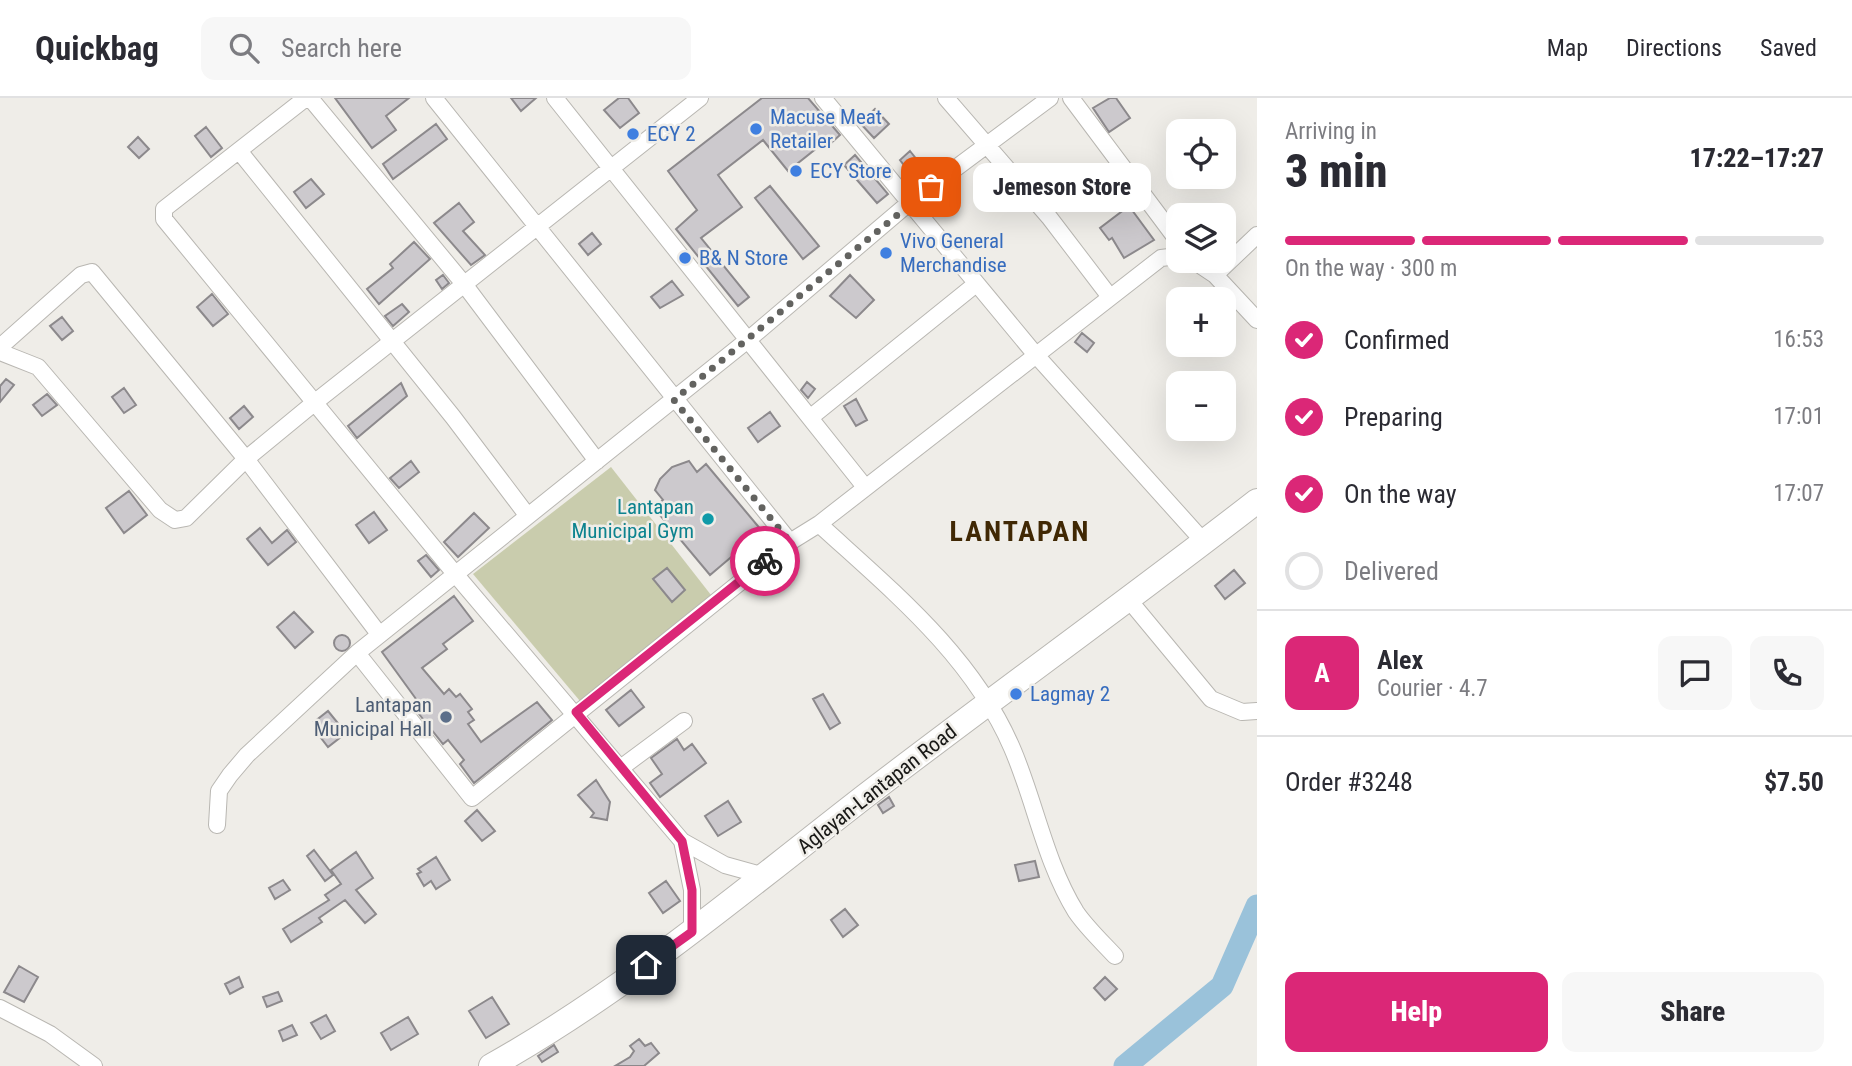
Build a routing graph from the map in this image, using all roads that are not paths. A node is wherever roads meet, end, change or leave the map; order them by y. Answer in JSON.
{"nodes":[{"id":1,"x":308,"y":98,"type":"edge"},
{"id":2,"x":434,"y":98,"type":"edge"},
{"id":3,"x":555,"y":98,"type":"edge"},
{"id":4,"x":700,"y":98,"type":"edge"},
{"id":5,"x":823,"y":98,"type":"edge"},
{"id":6,"x":946,"y":98,"type":"edge"},
{"id":7,"x":1049,"y":98,"type":"edge"},
{"id":8,"x":1071,"y":98,"type":"edge"},
{"id":9,"x":985,"y":146,"type":"junction"},
{"id":10,"x":240,"y":152,"type":"junction"},
{"id":11,"x":612,"y":168,"type":"junction"},
{"id":12,"x":909,"y":203,"type":"junction"},
{"id":13,"x":1166,"y":225,"type":"edge"},
{"id":14,"x":538,"y":227,"type":"junction"},
{"id":15,"x":1257,"y":235,"type":"edge"},
{"id":16,"x":1166,"y":257,"type":"edge"},
{"id":17,"x":1212,"y":273,"type":"edge"},
{"id":18,"x":1215,"y":275,"type":"junction"},
{"id":19,"x":464,"y":284,"type":"junction"},
{"id":20,"x":976,"y":284,"type":"junction"},
{"id":21,"x":1110,"y":296,"type":"junction"},
{"id":22,"x":1257,"y":320,"type":"edge"},
{"id":23,"x":749,"y":339,"type":"junction"},
{"id":24,"x":392,"y":342,"type":"junction"},
{"id":25,"x":0,"y":349,"type":"edge"},
{"id":26,"x":1035,"y":354,"type":"junction"},
{"id":27,"x":674,"y":400,"type":"junction"},
{"id":28,"x":314,"y":403,"type":"junction"},
{"id":29,"x":811,"y":417,"type":"junction"},
{"id":30,"x":246,"y":459,"type":"junction"},
{"id":31,"x":597,"y":461,"type":"junction"},
{"id":32,"x":865,"y":487,"type":"junction"},
{"id":33,"x":1257,"y":501,"type":"edge"},
{"id":34,"x":527,"y":515,"type":"junction"},
{"id":35,"x":819,"y":524,"type":"junction"},
{"id":36,"x":790,"y":542,"type":"junction"},
{"id":37,"x":1204,"y":542,"type":"junction"},
{"id":38,"x":456,"y":575,"type":"junction"},
{"id":39,"x":1129,"y":600,"type":"junction"},
{"id":40,"x":379,"y":634,"type":"junction"},
{"id":41,"x":357,"y":653,"type":"junction"},
{"id":42,"x":987,"y":704,"type":"junction"},
{"id":43,"x":1257,"y":711,"type":"edge"},
{"id":44,"x":576,"y":712,"type":"junction"},
{"id":45,"x":684,"y":721,"type":"dead end"},
{"id":46,"x":622,"y":767,"type":"junction"},
{"id":47,"x":217,"y":825,"type":"dead end"},
{"id":48,"x":682,"y":841,"type":"junction"},
{"id":49,"x":765,"y":876,"type":"junction"},
{"id":50,"x":692,"y":932,"type":"junction"},
{"id":51,"x":1115,"y":956,"type":"dead end"},
{"id":52,"x":0,"y":1008,"type":"edge"},
{"id":53,"x":94,"y":1066,"type":"edge"},
{"id":54,"x":491,"y":1066,"type":"edge"}],
"edges":[{"from":1,"to":10,"type":"street"},
{"from":1,"to":19,"type":"street"},
{"from":2,"to":14,"type":"street"},
{"from":3,"to":11,"type":"street"},
{"from":4,"to":11,"type":"street"},
{"from":5,"to":12,"type":"street"},
{"from":6,"to":9,"type":"street"},
{"from":7,"to":9,"type":"street"},
{"from":8,"to":13,"type":"street"},
{"from":9,"to":12,"type":"street"},
{"from":9,"to":21,"type":"street"},
{"from":10,"to":24,"type":"street"},
{"from":10,"to":28,"type":"street"},
{"from":11,"to":14,"type":"street"},
{"from":11,"to":23,"type":"street"},
{"from":12,"to":20,"type":"street"},
{"from":12,"to":23,"type":"street"},
{"from":14,"to":19,"type":"street"},
{"from":14,"to":27,"type":"street"},
{"from":15,"to":18,"type":"street"},
{"from":16,"to":21,"type":"street"},
{"from":17,"to":18,"type":"street"},
{"from":18,"to":22,"type":"street"},
{"from":19,"to":24,"type":"street"},
{"from":19,"to":31,"type":"street"},
{"from":20,"to":26,"type":"street"},
{"from":20,"to":29,"type":"street"},
{"from":21,"to":26,"type":"street"},
{"from":23,"to":27,"type":"street"},
{"from":23,"to":29,"type":"street"},
{"from":24,"to":28,"type":"street"},
{"from":24,"to":34,"type":"street"},
{"from":25,"to":30,"type":"street"},
{"from":25,"to":30,"type":"street"},
{"from":26,"to":32,"type":"street"},
{"from":26,"to":37,"type":"street"},
{"from":27,"to":31,"type":"street"},
{"from":27,"to":36,"type":"street"},
{"from":28,"to":30,"type":"street"},
{"from":28,"to":38,"type":"street"},
{"from":29,"to":32,"type":"street"},
{"from":30,"to":40,"type":"street"},
{"from":31,"to":34,"type":"street"},
{"from":32,"to":35,"type":"street"},
{"from":33,"to":37,"type":"main road","name":"Aglayan-Lantapan Road"},
{"from":34,"to":38,"type":"street"},
{"from":35,"to":36,"type":"street"},
{"from":35,"to":42,"type":"street"},
{"from":36,"to":44,"type":"street"},
{"from":37,"to":39,"type":"main road","name":"Aglayan-Lantapan Road"},
{"from":38,"to":40,"type":"street"},
{"from":38,"to":44,"type":"street"},
{"from":39,"to":42,"type":"main road","name":"Aglayan-Lantapan Road"},
{"from":39,"to":43,"type":"street"},
{"from":40,"to":41,"type":"street"},
{"from":41,"to":44,"type":"street"},
{"from":41,"to":47,"type":"street"},
{"from":42,"to":49,"type":"main road","name":"Aglayan-Lantapan Road"},
{"from":42,"to":51,"type":"street"},
{"from":44,"to":46,"type":"street"},
{"from":45,"to":46,"type":"street"},
{"from":46,"to":48,"type":"street"},
{"from":48,"to":49,"type":"street"},
{"from":48,"to":50,"type":"street"},
{"from":49,"to":50,"type":"main road","name":"Aglayan-Lantapan Road"},
{"from":50,"to":54,"type":"main road","name":"Aglayan-Lantapan Road"},
{"from":52,"to":53,"type":"street"}]}
